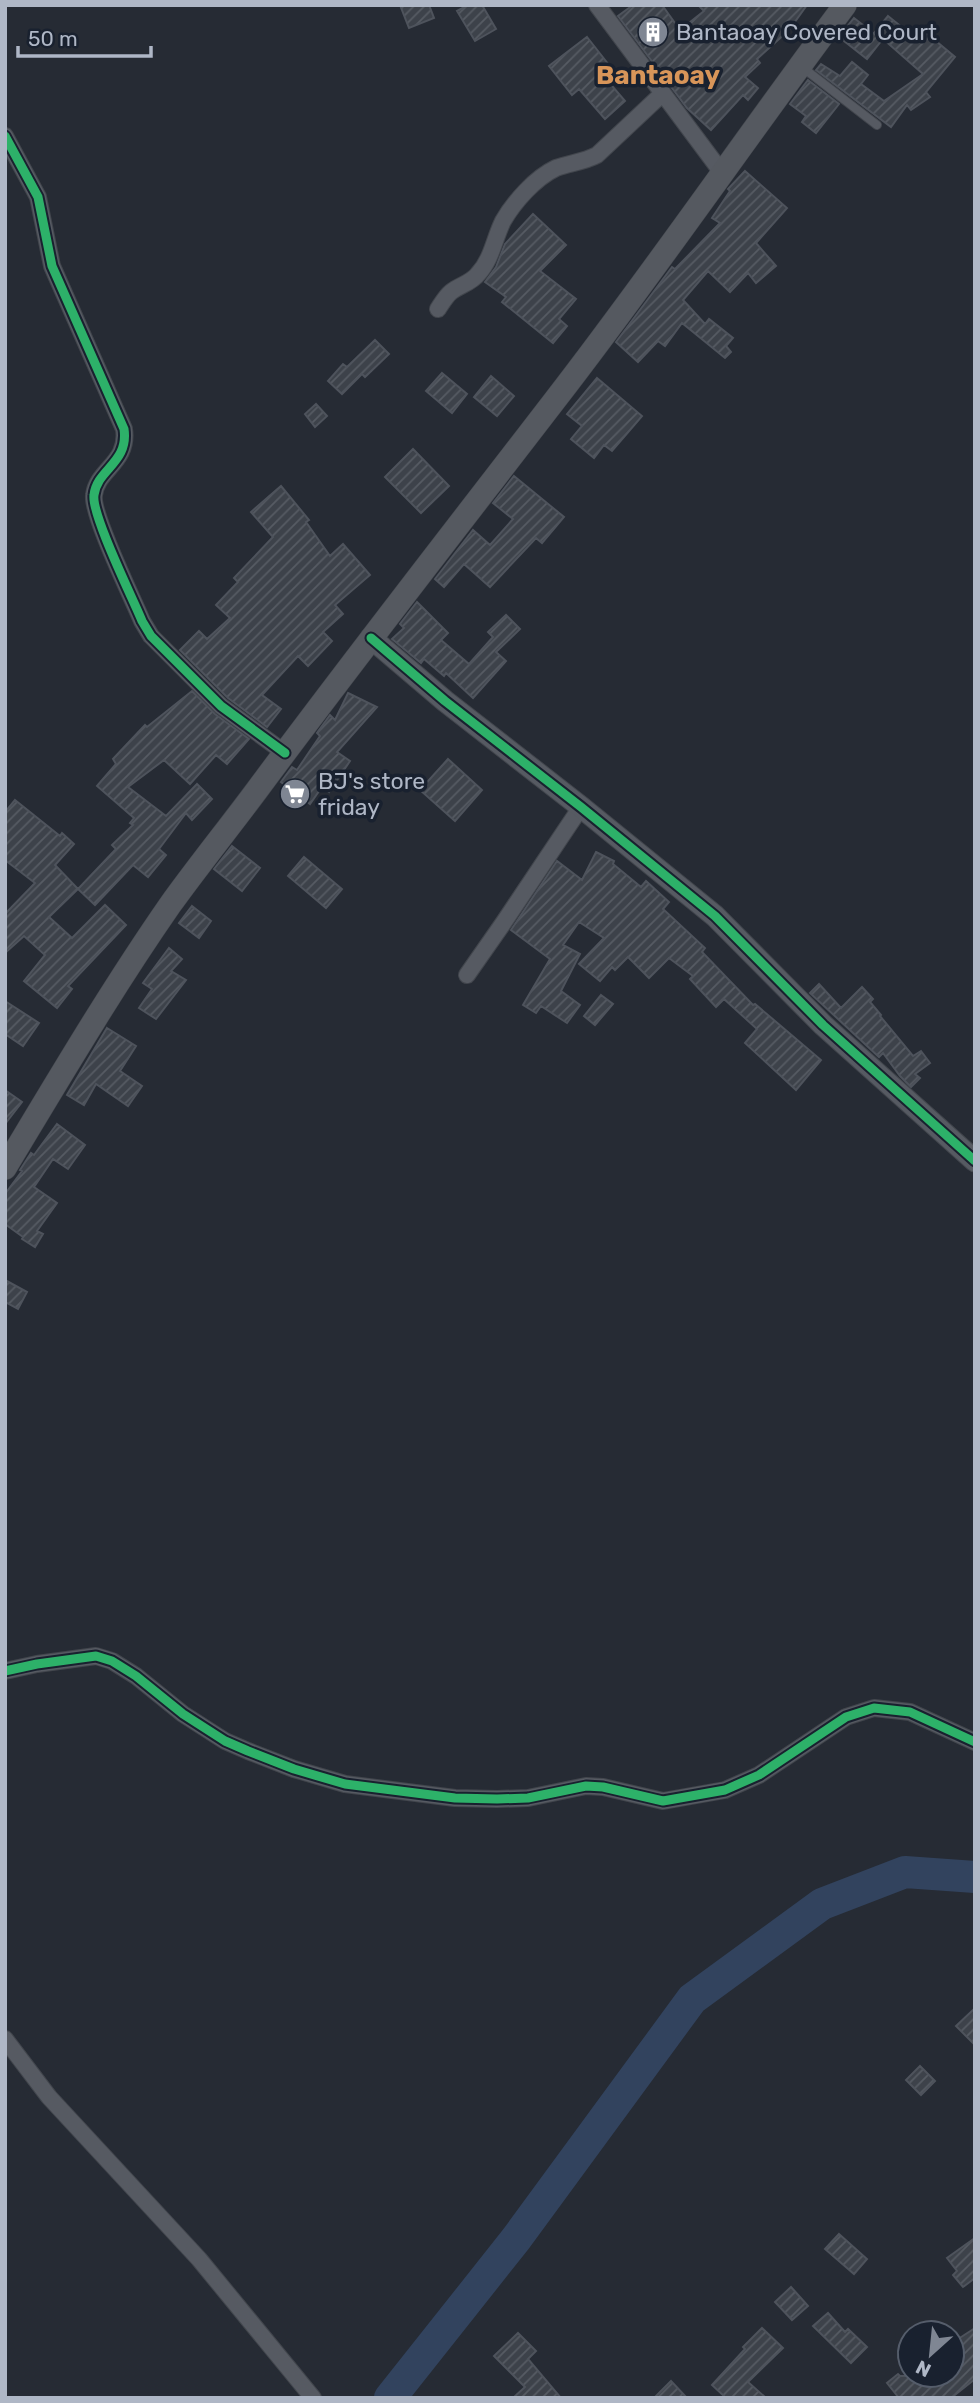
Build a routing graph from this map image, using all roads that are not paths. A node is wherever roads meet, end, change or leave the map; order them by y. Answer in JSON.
{"nodes":[{"id":1,"x":597,"y":5,"type":"edge"},
{"id":2,"x":845,"y":5,"type":"edge"},
{"id":3,"x":800,"y":65,"type":"junction"},
{"id":4,"x":662,"y":94,"type":"junction"},
{"id":5,"x":877,"y":125,"type":"dead end"},
{"id":6,"x":5,"y":136,"type":"edge"},
{"id":7,"x":723,"y":174,"type":"junction"},
{"id":8,"x":438,"y":309,"type":"dead end"},
{"id":9,"x":371,"y":638,"type":"junction"},
{"id":10,"x":285,"y":753,"type":"junction"},
{"id":11,"x":581,"y":807,"type":"junction"},
{"id":12,"x":467,"y":975,"type":"dead end"},
{"id":13,"x":975,"y":1161,"type":"edge"},
{"id":14,"x":5,"y":1168,"type":"edge"},
{"id":15,"x":5,"y":1671,"type":"edge"},
{"id":16,"x":975,"y":1742,"type":"edge"},
{"id":17,"x":5,"y":2039,"type":"edge"},
{"id":18,"x":313,"y":2398,"type":"edge"}],
"edges":[{"from":1,"to":4,"type":"street"},
{"from":2,"to":3,"type":"main road"},
{"from":3,"to":5,"type":"lane"},
{"from":3,"to":7,"type":"main road"},
{"from":4,"to":7,"type":"street"},
{"from":4,"to":8,"type":"street"},
{"from":6,"to":10,"type":"street"},
{"from":7,"to":9,"type":"main road"},
{"from":9,"to":10,"type":"main road"},
{"from":9,"to":11,"type":"street"},
{"from":10,"to":14,"type":"main road"},
{"from":11,"to":12,"type":"street"},
{"from":11,"to":13,"type":"street"},
{"from":15,"to":16,"type":"street"},
{"from":17,"to":18,"type":"street"}]}
